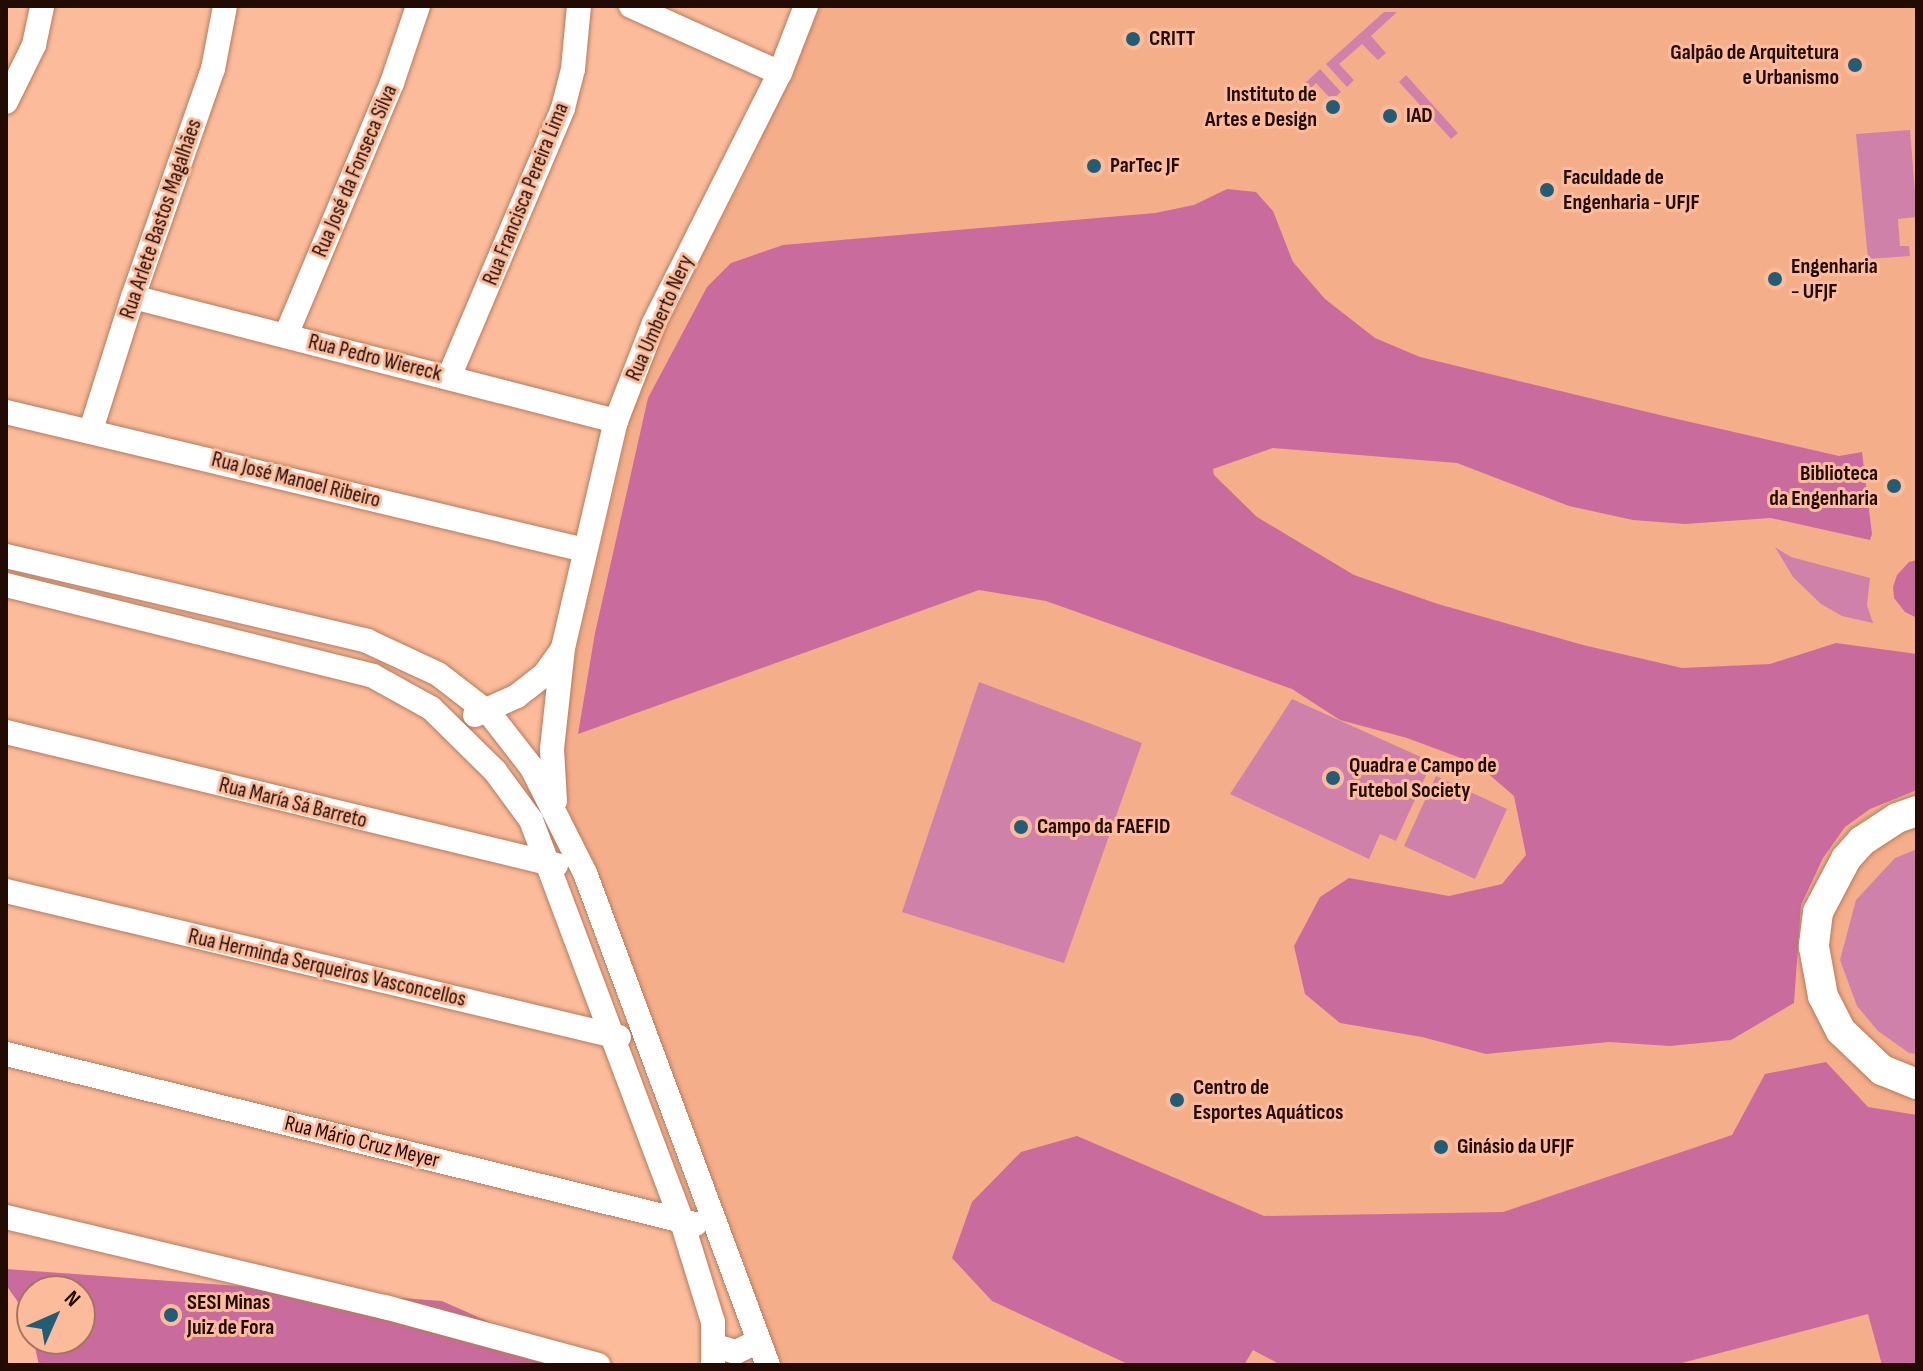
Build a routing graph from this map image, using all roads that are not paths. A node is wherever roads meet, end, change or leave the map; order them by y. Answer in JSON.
{"nodes":[{"id":1,"x":42,"y":6,"type":"edge"},
{"id":2,"x":225,"y":6,"type":"edge"},
{"id":3,"x":418,"y":6,"type":"edge"},
{"id":4,"x":579,"y":6,"type":"edge"},
{"id":5,"x":631,"y":6,"type":"edge"},
{"id":6,"x":806,"y":6,"type":"edge"},
{"id":7,"x":780,"y":73,"type":"junction"},
{"id":8,"x":6,"y":102,"type":"edge"},
{"id":9,"x":133,"y":297,"type":"junction"},
{"id":10,"x":286,"y":335,"type":"junction"},
{"id":11,"x":449,"y":377,"type":"junction"},
{"id":12,"x":6,"y":412,"type":"edge"},
{"id":13,"x":616,"y":421,"type":"junction"},
{"id":14,"x":91,"y":430,"type":"junction"},
{"id":15,"x":585,"y":550,"type":"junction"},
{"id":16,"x":6,"y":556,"type":"edge"},
{"id":17,"x":6,"y":585,"type":"edge"},
{"id":18,"x":146,"y":589,"type":"junction"},
{"id":19,"x":138,"y":616,"type":"junction"},
{"id":20,"x":313,"y":628,"type":"junction"},
{"id":21,"x":563,"y":648,"type":"junction"},
{"id":22,"x":304,"y":656,"type":"junction"},
{"id":23,"x":485,"y":711,"type":"junction"},
{"id":24,"x":450,"y":725,"type":"junction"},
{"id":25,"x":6,"y":732,"type":"edge"},
{"id":26,"x":1917,"y":811,"type":"edge"},
{"id":27,"x":555,"y":812,"type":"junction"},
{"id":28,"x":546,"y":864,"type":"junction"},
{"id":29,"x":582,"y":867,"type":"junction"},
{"id":30,"x":6,"y":891,"type":"edge"},
{"id":31,"x":609,"y":1035,"type":"junction"},
{"id":32,"x":648,"y":1042,"type":"junction"},
{"id":33,"x":6,"y":1054,"type":"edge"},
{"id":34,"x":1917,"y":1084,"type":"edge"},
{"id":35,"x":6,"y":1217,"type":"edge"},
{"id":36,"x":682,"y":1222,"type":"junction"},
{"id":37,"x":718,"y":1229,"type":"junction"},
{"id":38,"x":758,"y":1337,"type":"junction"},
{"id":39,"x":714,"y":1348,"type":"edge"},
{"id":40,"x":598,"y":1365,"type":"edge"},
{"id":41,"x":768,"y":1365,"type":"edge"}],
"edges":[{"from":1,"to":8,"type":"street"},
{"from":2,"to":9,"type":"street","name":"Rua Arlete Bastos Magalhães"},
{"from":3,"to":10,"type":"street","name":"Rua José da Fonseca Silva"},
{"from":4,"to":11,"type":"street","name":"Rua Francisca Pereira Lima"},
{"from":5,"to":7,"type":"street"},
{"from":6,"to":7,"type":"street","name":"Rua Umberto Nery"},
{"from":7,"to":13,"type":"street","name":"Rua Umberto Nery"},
{"from":9,"to":10,"type":"street","name":"Rua Pedro Wiereck"},
{"from":9,"to":14,"type":"street","name":"Rua Arlete Bastos Magalhães"},
{"from":10,"to":11,"type":"street","name":"Rua Pedro Wiereck"},
{"from":11,"to":13,"type":"street","name":"Rua Pedro Wiereck"},
{"from":12,"to":14,"type":"street","name":"Rua José Manoel Ribeiro"},
{"from":13,"to":15,"type":"street","name":"Rua Umberto Nery"},
{"from":14,"to":15,"type":"street","name":"Rua José Manoel Ribeiro"},
{"from":15,"to":21,"type":"street","name":"Rua Umberto Nery"},
{"from":16,"to":18,"type":"street"},
{"from":17,"to":19,"type":"street"},
{"from":18,"to":19,"type":"street"},
{"from":18,"to":20,"type":"street"},
{"from":19,"to":22,"type":"street"},
{"from":20,"to":22,"type":"street"},
{"from":20,"to":23,"type":"street"},
{"from":21,"to":23,"type":"street","name":"Rua Umberto Nery"},
{"from":21,"to":27,"type":"street","name":"Rua Umberto Nery"},
{"from":22,"to":24,"type":"street"},
{"from":23,"to":24,"type":"street","name":"Rua Umberto Nery"},
{"from":23,"to":27,"type":"street"},
{"from":24,"to":28,"type":"street"},
{"from":25,"to":28,"type":"street","name":"Rua María Sá Barreto"},
{"from":26,"to":34,"type":"main road"},
{"from":27,"to":29,"type":"street"},
{"from":28,"to":29,"type":"street","name":"Rua María Sá Barreto"},
{"from":28,"to":31,"type":"street"},
{"from":29,"to":32,"type":"street"},
{"from":30,"to":31,"type":"street","name":"Rua Herminda Serqueiros Vasconcellos"},
{"from":31,"to":32,"type":"street","name":"Rua Herminda Serqueiros Vasconcellos"},
{"from":31,"to":36,"type":"street"},
{"from":32,"to":37,"type":"street"},
{"from":33,"to":36,"type":"street","name":"Rua Mário Cruz Meyer"},
{"from":35,"to":40,"type":"street"},
{"from":36,"to":37,"type":"street","name":"Rua Mário Cruz Meyer"},
{"from":36,"to":39,"type":"street"},
{"from":37,"to":38,"type":"street"},
{"from":38,"to":39,"type":"street"},
{"from":38,"to":41,"type":"street"}]}
